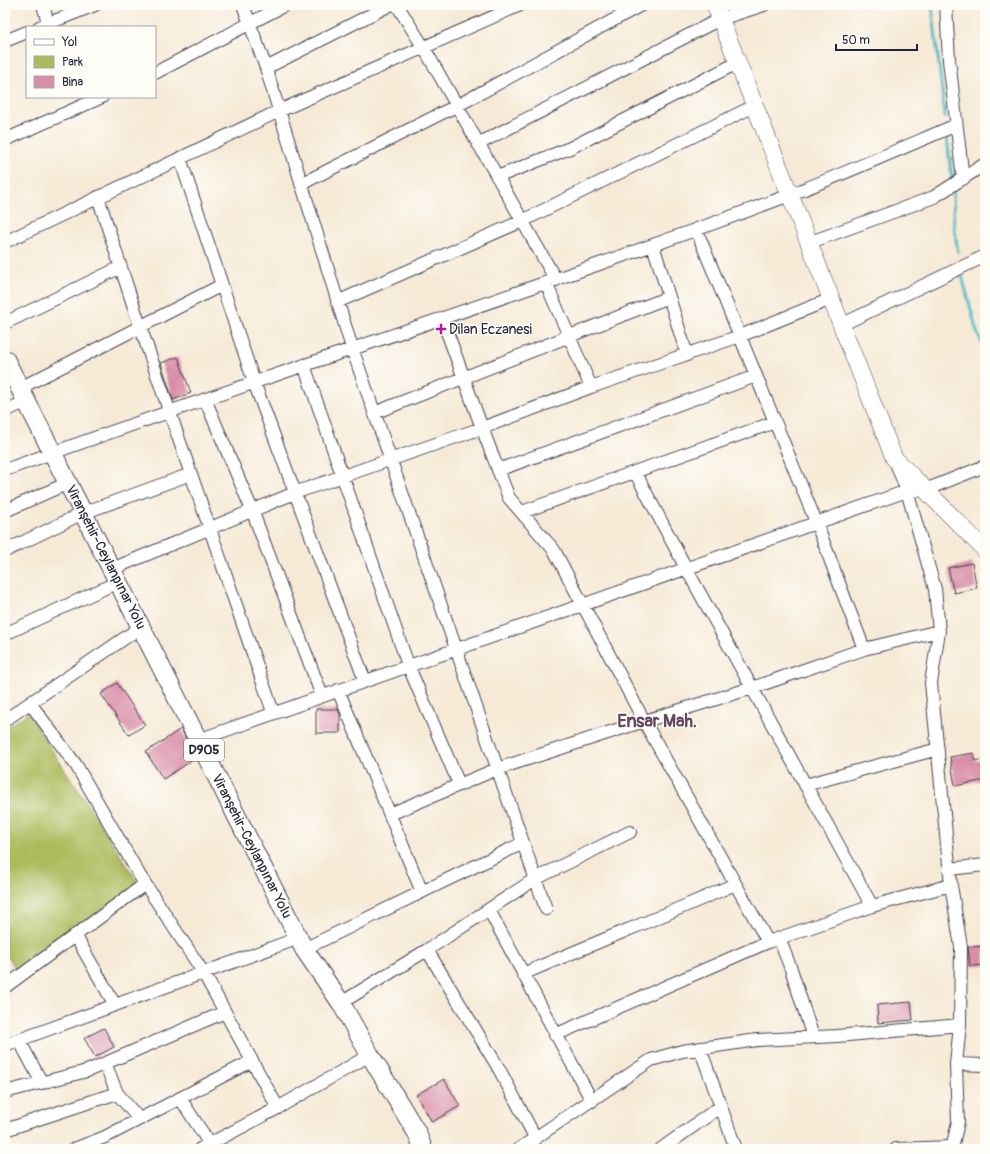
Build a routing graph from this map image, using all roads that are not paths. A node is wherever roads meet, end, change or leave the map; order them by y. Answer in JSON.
{"nodes":[{"id":1,"x":43,"y":5,"type":"edge"},
{"id":2,"x":95,"y":5,"type":"edge"},
{"id":3,"x":243,"y":5,"type":"edge"},
{"id":4,"x":284,"y":5,"type":"edge"},
{"id":5,"x":390,"y":5,"type":"edge"},
{"id":6,"x":397,"y":5,"type":"edge"},
{"id":7,"x":520,"y":5,"type":"edge"},
{"id":8,"x":641,"y":5,"type":"edge"},
{"id":9,"x":764,"y":5,"type":"edge"},
{"id":10,"x":946,"y":5,"type":"edge"},
{"id":11,"x":717,"y":12,"type":"edge"},
{"id":12,"x":250,"y":23,"type":"junction"},
{"id":13,"x":44,"y":25,"type":"edge"},
{"id":14,"x":26,"y":32,"type":"edge"},
{"id":15,"x":5,"y":41,"type":"edge"},
{"id":16,"x":424,"y":48,"type":"junction"},
{"id":17,"x":737,"y":63,"type":"junction"},
{"id":18,"x":266,"y":68,"type":"junction"},
{"id":19,"x":156,"y":72,"type":"edge"},
{"id":20,"x":100,"y":98,"type":"edge"},
{"id":21,"x":456,"y":106,"type":"junction"},
{"id":22,"x":754,"y":106,"type":"junction"},
{"id":23,"x":279,"y":111,"type":"junction"},
{"id":24,"x":956,"y":125,"type":"junction"},
{"id":25,"x":5,"y":140,"type":"edge"},
{"id":26,"x":478,"y":144,"type":"junction"},
{"id":27,"x":180,"y":158,"type":"junction"},
{"id":28,"x":985,"y":164,"type":"edge"},
{"id":29,"x":497,"y":176,"type":"junction"},
{"id":30,"x":963,"y":179,"type":"junction"},
{"id":31,"x":301,"y":184,"type":"junction"},
{"id":32,"x":790,"y":195,"type":"junction"},
{"id":33,"x":98,"y":197,"type":"junction"},
{"id":34,"x":522,"y":221,"type":"junction"},
{"id":35,"x":696,"y":229,"type":"junction"},
{"id":36,"x":5,"y":242,"type":"edge"},
{"id":37,"x":808,"y":243,"type":"junction"},
{"id":38,"x":652,"y":245,"type":"junction"},
{"id":39,"x":985,"y":256,"type":"edge"},
{"id":40,"x":121,"y":267,"type":"junction"},
{"id":41,"x":551,"y":281,"type":"junction"},
{"id":42,"x":222,"y":285,"type":"junction"},
{"id":43,"x":669,"y":298,"type":"junction"},
{"id":44,"x":831,"y":299,"type":"junction"},
{"id":45,"x":337,"y":302,"type":"junction"},
{"id":46,"x":442,"y":318,"type":"junction"},
{"id":47,"x":5,"y":323,"type":"edge"},
{"id":48,"x":841,"y":325,"type":"junction"},
{"id":49,"x":140,"y":326,"type":"junction"},
{"id":50,"x":740,"y":336,"type":"junction"},
{"id":51,"x":570,"y":337,"type":"junction"},
{"id":52,"x":352,"y":348,"type":"junction"},
{"id":53,"x":687,"y":355,"type":"junction"},
{"id":54,"x":5,"y":358,"type":"edge"},
{"id":55,"x":304,"y":365,"type":"junction"},
{"id":56,"x":756,"y":376,"type":"junction"},
{"id":57,"x":464,"y":378,"type":"junction"},
{"id":58,"x":254,"y":382,"type":"junction"},
{"id":59,"x":591,"y":387,"type":"junction"},
{"id":60,"x":23,"y":394,"type":"junction"},
{"id":61,"x":205,"y":399,"type":"junction"},
{"id":62,"x":5,"y":411,"type":"edge"},
{"id":63,"x":170,"y":412,"type":"junction"},
{"id":64,"x":374,"y":413,"type":"junction"},
{"id":65,"x":775,"y":422,"type":"junction"},
{"id":66,"x":482,"y":428,"type":"junction"},
{"id":67,"x":53,"y":453,"type":"junction"},
{"id":68,"x":894,"y":458,"type":"junction"},
{"id":69,"x":390,"y":460,"type":"junction"},
{"id":70,"x":985,"y":466,"type":"edge"},
{"id":71,"x":5,"y":470,"type":"edge"},
{"id":72,"x":498,"y":470,"type":"junction"},
{"id":73,"x":635,"y":472,"type":"junction"},
{"id":74,"x":191,"y":474,"type":"junction"},
{"id":75,"x":342,"y":476,"type":"junction"},
{"id":76,"x":68,"y":483,"type":"junction"},
{"id":77,"x":925,"y":490,"type":"junction"},
{"id":78,"x":907,"y":491,"type":"junction"},
{"id":79,"x":296,"y":492,"type":"junction"},
{"id":80,"x":252,"y":510,"type":"junction"},
{"id":81,"x":5,"y":511,"type":"edge"},
{"id":82,"x":522,"y":512,"type":"junction"},
{"id":83,"x":83,"y":513,"type":"junction"},
{"id":84,"x":816,"y":522,"type":"junction"},
{"id":85,"x":210,"y":528,"type":"junction"},
{"id":86,"x":985,"y":550,"type":"edge"},
{"id":87,"x":5,"y":551,"type":"edge"},
{"id":88,"x":686,"y":568,"type":"junction"},
{"id":89,"x":115,"y":575,"type":"junction"},
{"id":90,"x":582,"y":604,"type":"junction"},
{"id":91,"x":141,"y":626,"type":"junction"},
{"id":92,"x":939,"y":631,"type":"junction"},
{"id":93,"x":5,"y":634,"type":"edge"},
{"id":94,"x":455,"y":648,"type":"junction"},
{"id":95,"x":864,"y":649,"type":"junction"},
{"id":96,"x":408,"y":665,"type":"junction"},
{"id":97,"x":365,"y":681,"type":"junction"},
{"id":98,"x":752,"y":688,"type":"junction"},
{"id":99,"x":338,"y":690,"type":"junction"},
{"id":100,"x":322,"y":696,"type":"junction"},
{"id":101,"x":30,"y":703,"type":"junction"},
{"id":102,"x":273,"y":712,"type":"junction"},
{"id":103,"x":5,"y":720,"type":"edge"},
{"id":104,"x":644,"y":721,"type":"junction"},
{"id":105,"x":198,"y":740,"type":"junction"},
{"id":106,"x":938,"y":749,"type":"junction"},
{"id":107,"x":497,"y":769,"type":"junction"},
{"id":108,"x":459,"y":784,"type":"junction"},
{"id":109,"x":806,"y":785,"type":"junction"},
{"id":110,"x":390,"y":814,"type":"junction"},
{"id":111,"x":630,"y":832,"type":"dead end"},
{"id":112,"x":523,"y":843,"type":"junction"},
{"id":113,"x":985,"y":866,"type":"edge"},
{"id":114,"x":949,"y":869,"type":"junction"},
{"id":115,"x":535,"y":879,"type":"junction"},
{"id":116,"x":145,"y":884,"type":"junction"},
{"id":117,"x":735,"y":884,"type":"junction"},
{"id":118,"x":951,"y":885,"type":"junction"},
{"id":119,"x":422,"y":892,"type":"junction"},
{"id":120,"x":872,"y":906,"type":"junction"},
{"id":121,"x":546,"y":909,"type":"dead end"},
{"id":122,"x":489,"y":910,"type":"junction"},
{"id":123,"x":75,"y":935,"type":"junction"},
{"id":124,"x":773,"y":940,"type":"junction"},
{"id":125,"x":302,"y":944,"type":"junction"},
{"id":126,"x":427,"y":950,"type":"junction"},
{"id":127,"x":203,"y":972,"type":"junction"},
{"id":128,"x":523,"y":974,"type":"junction"},
{"id":129,"x":5,"y":987,"type":"edge"},
{"id":130,"x":341,"y":1002,"type":"junction"},
{"id":131,"x":115,"y":1005,"type":"junction"},
{"id":132,"x":225,"y":1012,"type":"junction"},
{"id":133,"x":960,"y":1025,"type":"junction"},
{"id":134,"x":555,"y":1035,"type":"junction"},
{"id":135,"x":813,"y":1037,"type":"junction"},
{"id":136,"x":5,"y":1040,"type":"edge"},
{"id":137,"x":19,"y":1040,"type":"junction"},
{"id":138,"x":700,"y":1048,"type":"junction"},
{"id":139,"x":370,"y":1055,"type":"junction"},
{"id":140,"x":252,"y":1061,"type":"junction"},
{"id":141,"x":105,"y":1063,"type":"junction"},
{"id":142,"x":956,"y":1064,"type":"junction"},
{"id":143,"x":985,"y":1065,"type":"edge"},
{"id":144,"x":42,"y":1083,"type":"junction"},
{"id":145,"x":5,"y":1092,"type":"edge"},
{"id":146,"x":116,"y":1093,"type":"junction"},
{"id":147,"x":180,"y":1098,"type":"junction"},
{"id":148,"x":592,"y":1101,"type":"junction"},
{"id":149,"x":720,"y":1106,"type":"junction"},
{"id":150,"x":278,"y":1108,"type":"junction"},
{"id":151,"x":139,"y":1119,"type":"junction"},
{"id":152,"x":5,"y":1130,"type":"edge"},
{"id":153,"x":536,"y":1139,"type":"junction"},
{"id":154,"x":420,"y":1141,"type":"edge"},
{"id":155,"x":208,"y":1147,"type":"edge"},
{"id":156,"x":952,"y":1148,"type":"edge"},
{"id":157,"x":74,"y":1149,"type":"edge"},
{"id":158,"x":432,"y":1149,"type":"edge"},
{"id":159,"x":519,"y":1149,"type":"edge"},
{"id":160,"x":661,"y":1149,"type":"edge"},
{"id":161,"x":736,"y":1149,"type":"edge"},
{"id":162,"x":896,"y":1149,"type":"edge"}],
"edges":[{"from":1,"to":13,"type":"street"},
{"from":2,"to":13,"type":"street"},
{"from":3,"to":12,"type":"street"},
{"from":4,"to":12,"type":"street"},
{"from":5,"to":18,"type":"street"},
{"from":6,"to":16,"type":"street"},
{"from":7,"to":16,"type":"street"},
{"from":8,"to":21,"type":"street"},
{"from":9,"to":11,"type":"street"},
{"from":10,"to":24,"type":"street"},
{"from":11,"to":17,"type":"street"},
{"from":11,"to":26,"type":"street"},
{"from":12,"to":18,"type":"street"},
{"from":12,"to":19,"type":"street"},
{"from":14,"to":15,"type":"street"},
{"from":16,"to":21,"type":"street"},
{"from":16,"to":23,"type":"street"},
{"from":17,"to":22,"type":"street"},
{"from":17,"to":29,"type":"street"},
{"from":18,"to":23,"type":"street"},
{"from":20,"to":25,"type":"street"},
{"from":21,"to":26,"type":"street"},
{"from":21,"to":31,"type":"street"},
{"from":22,"to":32,"type":"street"},
{"from":22,"to":34,"type":"street"},
{"from":23,"to":27,"type":"street"},
{"from":23,"to":31,"type":"street"},
{"from":24,"to":30,"type":"street"},
{"from":24,"to":32,"type":"street"},
{"from":26,"to":29,"type":"street"},
{"from":27,"to":33,"type":"street"},
{"from":27,"to":42,"type":"street"},
{"from":28,"to":30,"type":"street"},
{"from":29,"to":34,"type":"street"},
{"from":30,"to":37,"type":"street"},
{"from":31,"to":45,"type":"street"},
{"from":32,"to":35,"type":"street"},
{"from":32,"to":37,"type":"street"},
{"from":33,"to":36,"type":"street"},
{"from":33,"to":40,"type":"street"},
{"from":34,"to":41,"type":"street"},
{"from":34,"to":45,"type":"street"},
{"from":35,"to":38,"type":"street"},
{"from":35,"to":50,"type":"street"},
{"from":37,"to":44,"type":"street"},
{"from":38,"to":41,"type":"street"},
{"from":38,"to":43,"type":"street"},
{"from":39,"to":48,"type":"street"},
{"from":40,"to":47,"type":"street"},
{"from":40,"to":49,"type":"street"},
{"from":41,"to":46,"type":"street"},
{"from":41,"to":51,"type":"street"},
{"from":42,"to":49,"type":"street"},
{"from":42,"to":58,"type":"street"},
{"from":43,"to":51,"type":"street"},
{"from":43,"to":53,"type":"street"},
{"from":44,"to":48,"type":"street"},
{"from":44,"to":50,"type":"street"},
{"from":45,"to":52,"type":"street"},
{"from":46,"to":52,"type":"street"},
{"from":46,"to":57,"type":"street"},
{"from":48,"to":68,"type":"street"},
{"from":49,"to":60,"type":"street"},
{"from":49,"to":63,"type":"street"},
{"from":50,"to":53,"type":"street"},
{"from":50,"to":56,"type":"street"},
{"from":51,"to":57,"type":"street"},
{"from":51,"to":59,"type":"street"},
{"from":52,"to":55,"type":"street"},
{"from":52,"to":64,"type":"street"},
{"from":53,"to":59,"type":"street"},
{"from":54,"to":60,"type":"main road","name":"Viranşehir-Ceylanpınar Yolu","number":"D905"},
{"from":55,"to":58,"type":"street"},
{"from":55,"to":75,"type":"street"},
{"from":56,"to":65,"type":"street"},
{"from":56,"to":72,"type":"street"},
{"from":57,"to":64,"type":"street"},
{"from":57,"to":66,"type":"street"},
{"from":58,"to":61,"type":"street"},
{"from":58,"to":79,"type":"street"},
{"from":59,"to":66,"type":"street"},
{"from":60,"to":62,"type":"street"},
{"from":60,"to":67,"type":"main road","name":"Viranşehir-Ceylanpınar Yolu","number":"D905"},
{"from":61,"to":63,"type":"street"},
{"from":61,"to":80,"type":"street"},
{"from":63,"to":67,"type":"street"},
{"from":63,"to":74,"type":"street"},
{"from":64,"to":69,"type":"street"},
{"from":65,"to":73,"type":"street"},
{"from":65,"to":84,"type":"street"},
{"from":66,"to":69,"type":"street"},
{"from":66,"to":72,"type":"street"},
{"from":67,"to":71,"type":"street"},
{"from":67,"to":76,"type":"main road","name":"Viranşehir-Ceylanpınar Yolu","number":"D905"},
{"from":68,"to":77,"type":"street"},
{"from":68,"to":78,"type":"street"},
{"from":69,"to":75,"type":"street"},
{"from":69,"to":94,"type":"street"},
{"from":70,"to":77,"type":"street"},
{"from":72,"to":82,"type":"street"},
{"from":73,"to":82,"type":"street"},
{"from":73,"to":88,"type":"street"},
{"from":74,"to":83,"type":"street"},
{"from":74,"to":85,"type":"street"},
{"from":75,"to":79,"type":"street"},
{"from":75,"to":96,"type":"street"},
{"from":76,"to":81,"type":"street"},
{"from":76,"to":83,"type":"main road","name":"Viranşehir-Ceylanpınar Yolu","number":"D905"},
{"from":77,"to":78,"type":"street"},
{"from":77,"to":86,"type":"street"},
{"from":78,"to":84,"type":"street"},
{"from":78,"to":92,"type":"street"},
{"from":79,"to":80,"type":"street"},
{"from":79,"to":97,"type":"street"},
{"from":80,"to":85,"type":"street"},
{"from":80,"to":100,"type":"street"},
{"from":82,"to":90,"type":"street"},
{"from":83,"to":87,"type":"street"},
{"from":83,"to":89,"type":"main road","name":"Viranşehir-Ceylanpınar Yolu","number":"D905"},
{"from":84,"to":88,"type":"street"},
{"from":84,"to":95,"type":"street"},
{"from":85,"to":89,"type":"street"},
{"from":85,"to":102,"type":"street"},
{"from":88,"to":90,"type":"street"},
{"from":88,"to":98,"type":"street"},
{"from":89,"to":91,"type":"main road","name":"Viranşehir-Ceylanpınar Yolu","number":"D905"},
{"from":89,"to":93,"type":"street"},
{"from":90,"to":94,"type":"street"},
{"from":90,"to":104,"type":"street"},
{"from":91,"to":101,"type":"street"},
{"from":91,"to":105,"type":"main road","name":"Viranşehir-Ceylanpınar Yolu","number":"D905"},
{"from":92,"to":95,"type":"street"},
{"from":92,"to":106,"type":"street"},
{"from":94,"to":96,"type":"street"},
{"from":94,"to":107,"type":"street"},
{"from":95,"to":98,"type":"street"},
{"from":96,"to":97,"type":"street"},
{"from":96,"to":108,"type":"street"},
{"from":97,"to":99,"type":"street"},
{"from":98,"to":104,"type":"street"},
{"from":98,"to":109,"type":"street"},
{"from":99,"to":100,"type":"street"},
{"from":99,"to":110,"type":"street"},
{"from":100,"to":102,"type":"street"},
{"from":101,"to":103,"type":"street"},
{"from":101,"to":116,"type":"street"},
{"from":102,"to":105,"type":"street"},
{"from":104,"to":107,"type":"street"},
{"from":104,"to":117,"type":"street"},
{"from":105,"to":125,"type":"main road","name":"Viranşehir-Ceylanpınar Yolu","number":"D905"},
{"from":106,"to":109,"type":"street"},
{"from":106,"to":114,"type":"street"},
{"from":107,"to":108,"type":"street"},
{"from":107,"to":112,"type":"street"},
{"from":108,"to":110,"type":"street"},
{"from":109,"to":120,"type":"street"},
{"from":110,"to":119,"type":"street"},
{"from":111,"to":115,"type":"street"},
{"from":112,"to":115,"type":"street"},
{"from":112,"to":119,"type":"street"},
{"from":113,"to":114,"type":"street"},
{"from":114,"to":118,"type":"street"},
{"from":115,"to":121,"type":"street"},
{"from":115,"to":122,"type":"street"},
{"from":116,"to":123,"type":"street"},
{"from":116,"to":127,"type":"street"},
{"from":117,"to":124,"type":"street"},
{"from":117,"to":128,"type":"street"},
{"from":118,"to":120,"type":"street"},
{"from":118,"to":133,"type":"street"},
{"from":119,"to":125,"type":"street"},
{"from":120,"to":124,"type":"street"},
{"from":122,"to":126,"type":"street"},
{"from":122,"to":128,"type":"street"},
{"from":123,"to":129,"type":"street"},
{"from":123,"to":131,"type":"street"},
{"from":124,"to":134,"type":"street"},
{"from":124,"to":135,"type":"street"},
{"from":125,"to":127,"type":"street"},
{"from":125,"to":130,"type":"main road","name":"Viranşehir-Ceylanpınar Yolu","number":"D905"},
{"from":126,"to":130,"type":"street"},
{"from":126,"to":153,"type":"street"},
{"from":127,"to":131,"type":"street"},
{"from":127,"to":132,"type":"street"},
{"from":128,"to":134,"type":"street"},
{"from":130,"to":139,"type":"main road","name":"Viranşehir-Ceylanpınar Yolu","number":"D905"},
{"from":131,"to":137,"type":"street"},
{"from":132,"to":140,"type":"street"},
{"from":132,"to":141,"type":"street"},
{"from":133,"to":135,"type":"street"},
{"from":133,"to":142,"type":"street"},
{"from":134,"to":148,"type":"street"},
{"from":135,"to":138,"type":"street"},
{"from":136,"to":137,"type":"street"},
{"from":137,"to":144,"type":"street"},
{"from":138,"to":148,"type":"street"},
{"from":138,"to":149,"type":"street"},
{"from":139,"to":150,"type":"street"},
{"from":139,"to":154,"type":"main road","name":"Viranşehir-Ceylanpınar Yolu","number":"D905"},
{"from":140,"to":147,"type":"street"},
{"from":140,"to":150,"type":"street"},
{"from":141,"to":144,"type":"street"},
{"from":141,"to":146,"type":"street"},
{"from":142,"to":143,"type":"street"},
{"from":142,"to":156,"type":"street"},
{"from":144,"to":145,"type":"street"},
{"from":146,"to":151,"type":"street"},
{"from":146,"to":152,"type":"street"},
{"from":147,"to":151,"type":"street"},
{"from":147,"to":155,"type":"street"},
{"from":148,"to":153,"type":"street"},
{"from":149,"to":160,"type":"street"},
{"from":149,"to":161,"type":"street"},
{"from":150,"to":155,"type":"street"},
{"from":151,"to":157,"type":"street"},
{"from":153,"to":159,"type":"street"},
{"from":154,"to":158,"type":"main road","name":"Viranşehir-Ceylanpınar Yolu","number":"D905"},
{"from":156,"to":162,"type":"street"}]}
